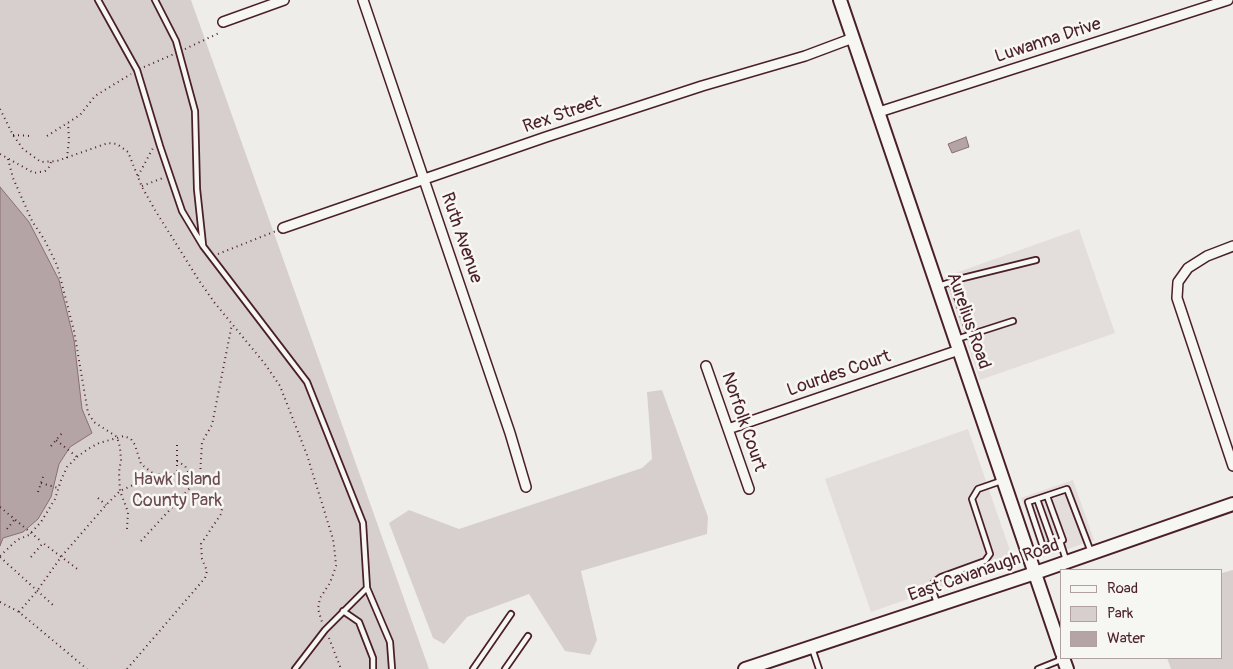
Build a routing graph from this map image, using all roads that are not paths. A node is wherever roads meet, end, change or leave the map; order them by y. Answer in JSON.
{"nodes":[{"id":1,"x":98,"y":0,"type":"edge"},
{"id":2,"x":155,"y":0,"type":"edge"},
{"id":3,"x":284,"y":0,"type":"edge"},
{"id":4,"x":363,"y":0,"type":"edge"},
{"id":5,"x":840,"y":0,"type":"edge"},
{"id":6,"x":1228,"y":0,"type":"edge"},
{"id":7,"x":223,"y":22,"type":"dead end"},
{"id":8,"x":854,"y":38,"type":"junction"},
{"id":9,"x":878,"y":112,"type":"junction"},
{"id":10,"x":424,"y":180,"type":"junction"},
{"id":11,"x":283,"y":228,"type":"road end"},
{"id":12,"x":203,"y":246,"type":"junction"},
{"id":13,"x":1233,"y":246,"type":"edge"},
{"id":14,"x":1036,"y":260,"type":"dead end"},
{"id":15,"x":952,"y":282,"type":"junction"},
{"id":16,"x":938,"y":286,"type":"junction"},
{"id":17,"x":1013,"y":321,"type":"dead end"},
{"id":18,"x":970,"y":335,"type":"junction"},
{"id":19,"x":957,"y":345,"type":"junction"},
{"id":20,"x":706,"y":366,"type":"dead end"},
{"id":21,"x":728,"y":429,"type":"junction"},
{"id":22,"x":1233,"y":466,"type":"edge"},
{"id":23,"x":1003,"y":480,"type":"junction"},
{"id":24,"x":526,"y":488,"type":"dead end"},
{"id":25,"x":749,"y":489,"type":"dead end"},
{"id":26,"x":1047,"y":496,"type":"junction"},
{"id":27,"x":1037,"y":499,"type":"junction"},
{"id":28,"x":1233,"y":504,"type":"edge"},
{"id":29,"x":1060,"y":541,"type":"junction"},
{"id":30,"x":1053,"y":544,"type":"junction"},
{"id":31,"x":1091,"y":553,"type":"junction"},
{"id":32,"x":1067,"y":561,"type":"junction"},
{"id":33,"x":1035,"y":572,"type":"junction"},
{"id":34,"x":367,"y":588,"type":"junction"},
{"id":35,"x":938,"y":605,"type":"junction"},
{"id":36,"x":343,"y":610,"type":"junction"},
{"id":37,"x":511,"y":614,"type":"dead end"},
{"id":38,"x":528,"y":636,"type":"dead end"},
{"id":39,"x":811,"y":647,"type":"junction"},
{"id":40,"x":1060,"y":647,"type":"edge"},
{"id":41,"x":1064,"y":659,"type":"edge"},
{"id":42,"x":295,"y":669,"type":"edge"},
{"id":43,"x":374,"y":669,"type":"edge"},
{"id":44,"x":392,"y":669,"type":"edge"},
{"id":45,"x":473,"y":669,"type":"edge"},
{"id":46,"x":505,"y":669,"type":"edge"},
{"id":47,"x":745,"y":669,"type":"edge"},
{"id":48,"x":819,"y":669,"type":"edge"},
{"id":49,"x":1038,"y":669,"type":"edge"}],
"edges":[{"from":1,"to":12,"type":"lane"},
{"from":2,"to":12,"type":"lane"},
{"from":3,"to":7,"type":"street"},
{"from":4,"to":10,"type":"street","name":"Ruth Avenue"},
{"from":5,"to":8,"type":"street","name":"Aurelius Road"},
{"from":6,"to":9,"type":"street","name":"Luwanna Drive"},
{"from":8,"to":9,"type":"street","name":"Aurelius Road"},
{"from":8,"to":10,"type":"street","name":"Rex Street"},
{"from":9,"to":16,"type":"street","name":"Aurelius Road"},
{"from":10,"to":11,"type":"street","name":"Rex Street"},
{"from":10,"to":24,"type":"street","name":"Ruth Avenue"},
{"from":12,"to":34,"type":"lane"},
{"from":13,"to":22,"type":"street"},
{"from":14,"to":15,"type":"lane"},
{"from":15,"to":16,"type":"lane"},
{"from":15,"to":18,"type":"lane"},
{"from":16,"to":19,"type":"street","name":"Aurelius Road"},
{"from":17,"to":18,"type":"lane"},
{"from":18,"to":19,"type":"lane"},
{"from":19,"to":21,"type":"street","name":"Lourdes Court"},
{"from":19,"to":23,"type":"street","name":"Aurelius Road"},
{"from":20,"to":21,"type":"street","name":"Norfolk Court"},
{"from":21,"to":25,"type":"street","name":"Norfolk Court"},
{"from":23,"to":33,"type":"street","name":"Aurelius Road"},
{"from":23,"to":35,"type":"lane"},
{"from":26,"to":27,"type":"lane"},
{"from":26,"to":29,"type":"lane"},
{"from":26,"to":31,"type":"lane"},
{"from":27,"to":30,"type":"lane"},
{"from":27,"to":30,"type":"lane"},
{"from":28,"to":31,"type":"street","name":"East Cavanaugh Road"},
{"from":29,"to":30,"type":"lane"},
{"from":29,"to":32,"type":"lane"},
{"from":31,"to":32,"type":"street","name":"East Cavanaugh Road"},
{"from":32,"to":33,"type":"street","name":"East Cavanaugh Road"},
{"from":33,"to":35,"type":"street","name":"East Cavanaugh Road"},
{"from":33,"to":40,"type":"street","name":"Aurelius Road"},
{"from":34,"to":36,"type":"lane"},
{"from":34,"to":44,"type":"lane"},
{"from":35,"to":39,"type":"street","name":"East Cavanaugh Road"},
{"from":36,"to":42,"type":"lane"},
{"from":36,"to":43,"type":"lane"},
{"from":37,"to":45,"type":"lane"},
{"from":38,"to":46,"type":"lane"},
{"from":39,"to":47,"type":"street","name":"East Cavanaugh Road"},
{"from":39,"to":48,"type":"lane"},
{"from":41,"to":49,"type":"lane"}]}
